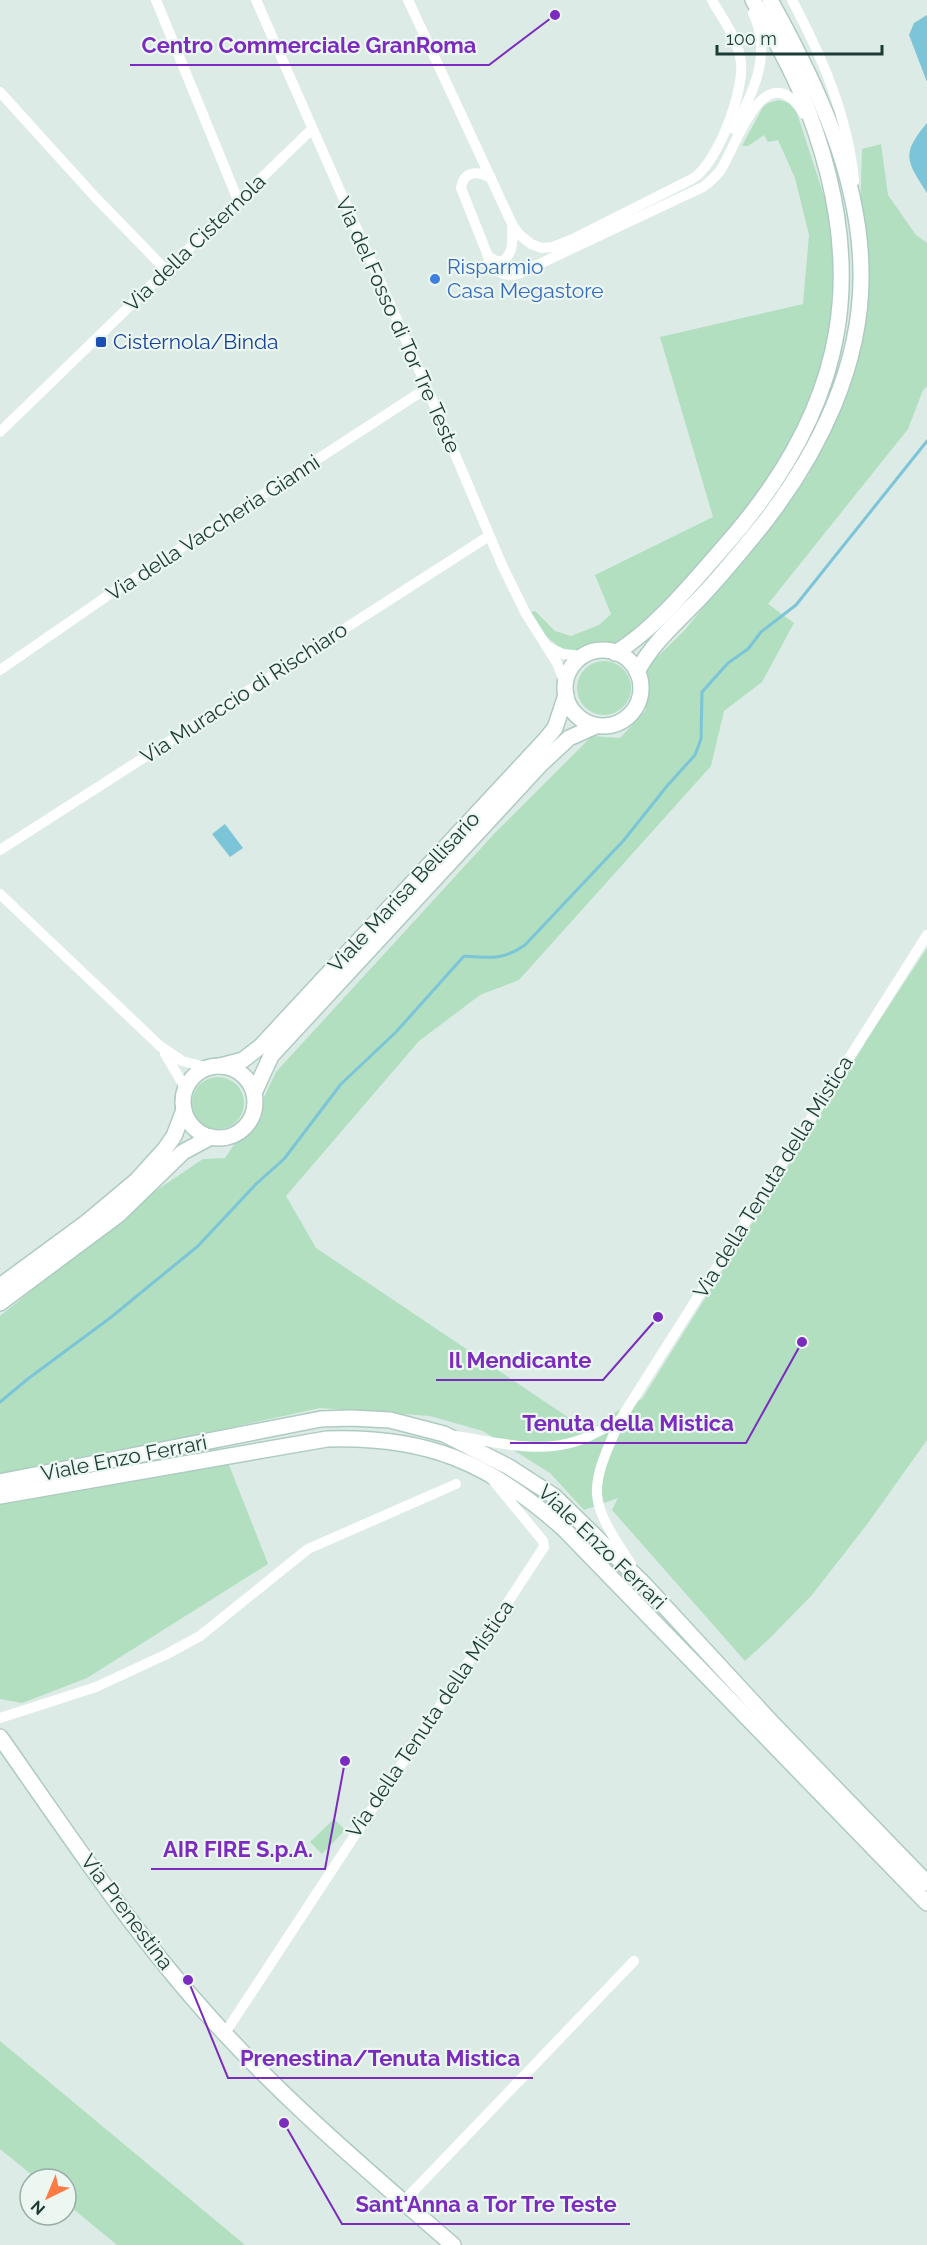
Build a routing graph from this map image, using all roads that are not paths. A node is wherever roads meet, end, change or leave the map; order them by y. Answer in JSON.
{"nodes":[{"id":1,"x":156,"y":0,"type":"edge"},
{"id":2,"x":256,"y":0,"type":"edge"},
{"id":3,"x":408,"y":0,"type":"edge"},
{"id":4,"x":712,"y":0,"type":"edge"},
{"id":5,"x":746,"y":0,"type":"edge"},
{"id":6,"x":753,"y":0,"type":"edge"},
{"id":7,"x":770,"y":0,"type":"edge"},
{"id":8,"x":792,"y":0,"type":"edge"},
{"id":9,"x":0,"y":92,"type":"edge"},
{"id":10,"x":312,"y":129,"type":"junction"},
{"id":11,"x":819,"y":142,"type":"junction"},
{"id":12,"x":699,"y":176,"type":"junction"},
{"id":13,"x":491,"y":178,"type":"junction"},
{"id":14,"x":238,"y":200,"type":"junction"},
{"id":15,"x":512,"y":223,"type":"junction"},
{"id":16,"x":860,"y":247,"type":"junction"},
{"id":17,"x":488,"y":256,"type":"junction"},
{"id":18,"x":166,"y":270,"type":"junction"},
{"id":19,"x":428,"y":388,"type":"junction"},
{"id":20,"x":0,"y":432,"type":"edge"},
{"id":21,"x":489,"y":536,"type":"junction"},
{"id":22,"x":547,"y":647,"type":"junction"},
{"id":23,"x":615,"y":652,"type":"junction"},
{"id":24,"x":583,"y":656,"type":"junction"},
{"id":25,"x":0,"y":670,"type":"edge"},
{"id":26,"x":637,"y":672,"type":"junction"},
{"id":27,"x":566,"y":689,"type":"junction"},
{"id":28,"x":596,"y":726,"type":"junction"},
{"id":29,"x":0,"y":850,"type":"edge"},
{"id":30,"x":0,"y":894,"type":"edge"},
{"id":31,"x":927,"y":935,"type":"edge"},
{"id":32,"x":160,"y":1046,"type":"junction"},
{"id":33,"x":214,"y":1067,"type":"junction"},
{"id":34,"x":186,"y":1089,"type":"junction"},
{"id":35,"x":254,"y":1093,"type":"junction"},
{"id":36,"x":184,"y":1110,"type":"junction"},
{"id":37,"x":211,"y":1137,"type":"junction"},
{"id":38,"x":0,"y":1286,"type":"edge"},
{"id":39,"x":0,"y":1303,"type":"edge"},
{"id":40,"x":620,"y":1420,"type":"junction"},
{"id":41,"x":444,"y":1434,"type":"junction"},
{"id":42,"x":485,"y":1472,"type":"junction"},
{"id":43,"x":0,"y":1482,"type":"edge"},
{"id":44,"x":456,"y":1484,"type":"dead end"},
{"id":45,"x":0,"y":1496,"type":"edge"},
{"id":46,"x":644,"y":1584,"type":"junction"},
{"id":47,"x":0,"y":1718,"type":"edge"},
{"id":48,"x":0,"y":1737,"type":"edge"},
{"id":49,"x":927,"y":1883,"type":"edge"},
{"id":50,"x":927,"y":1903,"type":"edge"},
{"id":51,"x":634,"y":1961,"type":"dead end"},
{"id":52,"x":225,"y":2033,"type":"junction"},
{"id":53,"x":403,"y":2202,"type":"junction"},
{"id":54,"x":453,"y":2245,"type":"edge"}],
"edges":[{"from":1,"to":14,"type":"street"},
{"from":2,"to":10,"type":"street","name":"Via del Fosso di Tor Tre Teste"},
{"from":3,"to":13,"type":"street"},
{"from":4,"to":12,"type":"street"},
{"from":5,"to":12,"type":"street"},
{"from":6,"to":11,"type":"main road"},
{"from":7,"to":16,"type":"main road"},
{"from":8,"to":16,"type":"street"},
{"from":9,"to":18,"type":"street"},
{"from":10,"to":14,"type":"street","name":"Via della Cisternola"},
{"from":10,"to":19,"type":"street","name":"Via del Fosso di Tor Tre Teste"},
{"from":11,"to":17,"type":"street"},
{"from":11,"to":23,"type":"main road"},
{"from":12,"to":15,"type":"street"},
{"from":13,"to":15,"type":"street"},
{"from":13,"to":17,"type":"street"},
{"from":14,"to":18,"type":"street","name":"Via della Cisternola"},
{"from":15,"to":17,"type":"street"},
{"from":16,"to":26,"type":"main road"},
{"from":18,"to":20,"type":"street","name":"Via della Cisternola"},
{"from":19,"to":21,"type":"street","name":"Via del Fosso di Tor Tre Teste"},
{"from":19,"to":25,"type":"street","name":"Via della Vaccheria Gianni"},
{"from":21,"to":22,"type":"street","name":"Via del Fosso di Tor Tre Teste"},
{"from":21,"to":29,"type":"street","name":"Via Muraccio di Rischiaro"},
{"from":22,"to":24,"type":"street"},
{"from":22,"to":27,"type":"street","name":"Via del Fosso di Tor Tre Teste"},
{"from":23,"to":24,"type":"main road"},
{"from":23,"to":26,"type":"main road"},
{"from":24,"to":27,"type":"main road"},
{"from":26,"to":28,"type":"main road"},
{"from":27,"to":28,"type":"main road"},
{"from":27,"to":33,"type":"main road","name":"Viale Marisa Bellisario"},
{"from":28,"to":35,"type":"main road","name":"Viale Marisa Bellisario"},
{"from":30,"to":32,"type":"street"},
{"from":31,"to":40,"type":"street","name":"Via della Tenuta della Mistica"},
{"from":32,"to":33,"type":"street"},
{"from":32,"to":34,"type":"street"},
{"from":33,"to":34,"type":"main road"},
{"from":33,"to":35,"type":"main road"},
{"from":34,"to":36,"type":"main road"},
{"from":35,"to":37,"type":"main road"},
{"from":36,"to":37,"type":"main road"},
{"from":36,"to":38,"type":"main road"},
{"from":37,"to":39,"type":"main road"},
{"from":40,"to":41,"type":"street"},
{"from":40,"to":46,"type":"street","name":"Via della Tenuta della Mistica"},
{"from":41,"to":43,"type":"main road","name":"Viale Enzo Ferrari"},
{"from":41,"to":46,"type":"main road","name":"Viale Enzo Ferrari"},
{"from":42,"to":45,"type":"main road","name":"Viale Enzo Ferrari"},
{"from":42,"to":50,"type":"main road","name":"Viale Enzo Ferrari"},
{"from":42,"to":52,"type":"street","name":"Via della Tenuta della Mistica"},
{"from":44,"to":47,"type":"street"},
{"from":46,"to":49,"type":"main road","name":"Viale Enzo Ferrari"},
{"from":48,"to":52,"type":"main road","name":"Via Prenestina"},
{"from":51,"to":53,"type":"street"},
{"from":52,"to":53,"type":"main road","name":"Via Prenestina"},
{"from":53,"to":54,"type":"main road","name":"Via Prenestina"}]}
